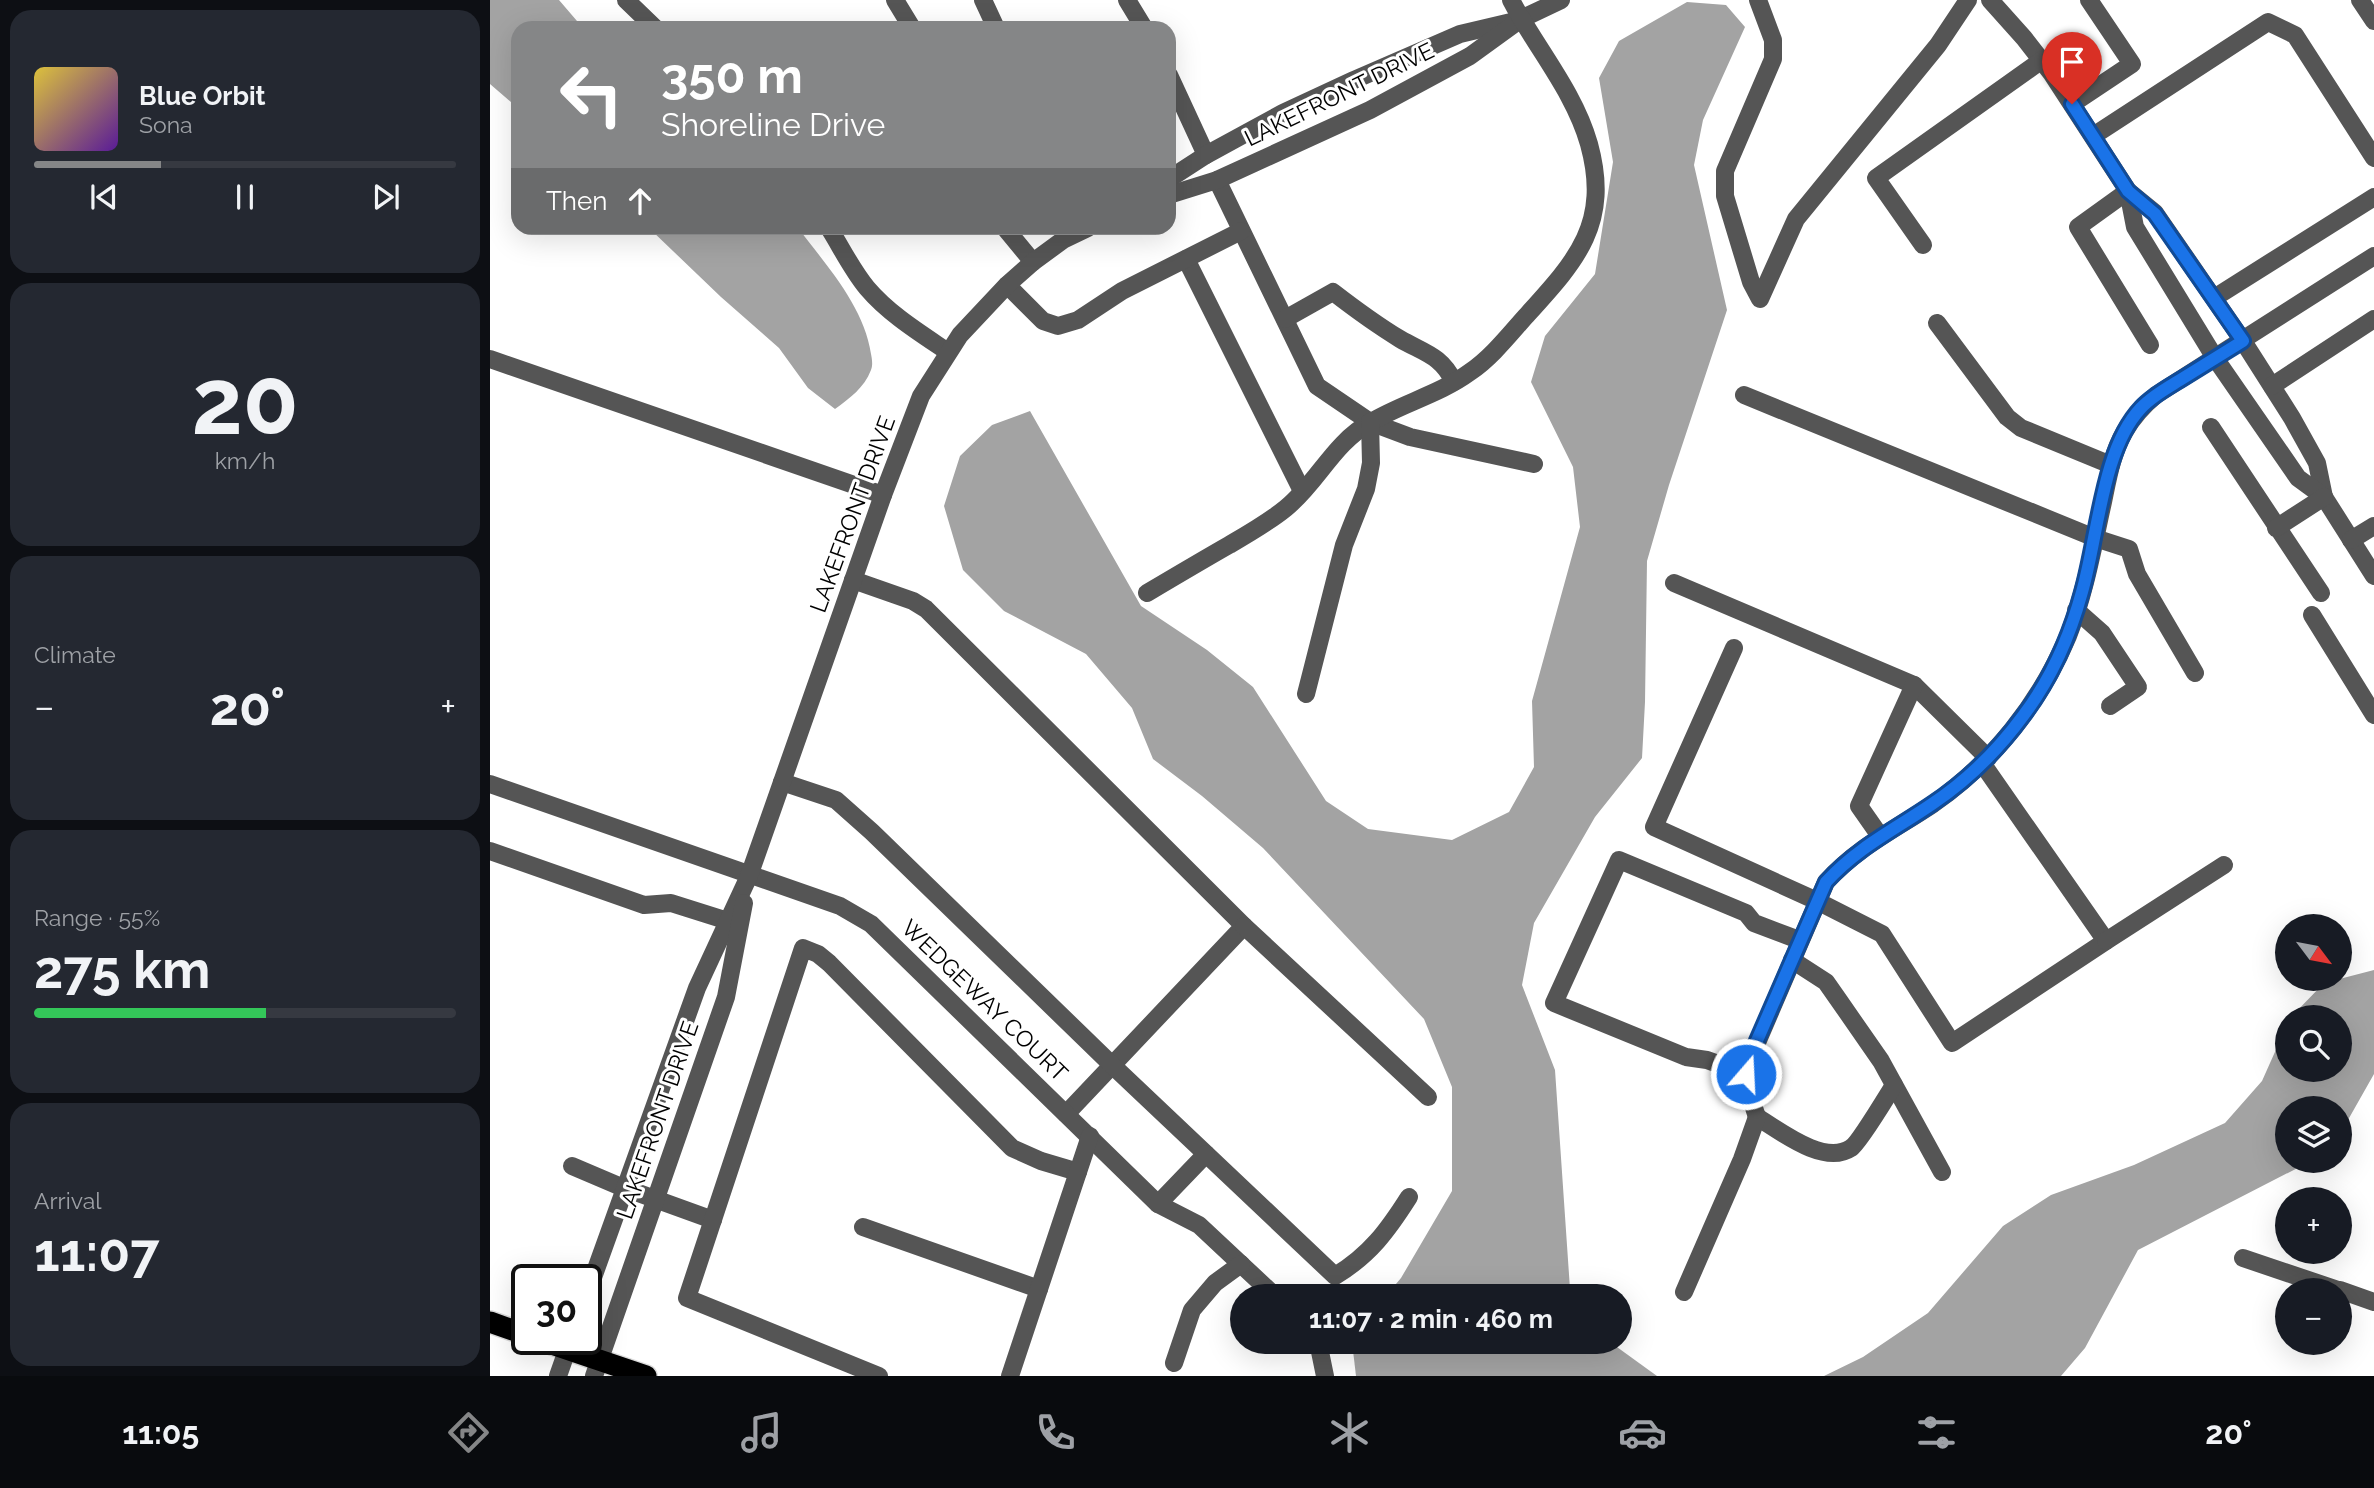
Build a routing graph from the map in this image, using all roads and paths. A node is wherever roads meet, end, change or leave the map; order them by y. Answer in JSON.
{"nodes":[{"id":1,"x":626,"y":0,"type":"edge"},
{"id":2,"x":895,"y":0,"type":"edge"},
{"id":3,"x":983,"y":0,"type":"edge"},
{"id":4,"x":1127,"y":0,"type":"edge"},
{"id":5,"x":1511,"y":0,"type":"edge"},
{"id":6,"x":1561,"y":0,"type":"edge"},
{"id":7,"x":1758,"y":0,"type":"edge"},
{"id":8,"x":1968,"y":0,"type":"edge"},
{"id":9,"x":1990,"y":0,"type":"edge"},
{"id":10,"x":2090,"y":0,"type":"edge"},
{"id":11,"x":2360,"y":0,"type":"edge"},
{"id":12,"x":1521,"y":19,"type":"junction"},
{"id":13,"x":648,"y":21,"type":"edge"},
{"id":14,"x":908,"y":21,"type":"edge"},
{"id":15,"x":993,"y":21,"type":"edge"},
{"id":16,"x":1140,"y":21,"type":"edge"},
{"id":17,"x":2374,"y":21,"type":"edge"},
{"id":18,"x":2042,"y":60,"type":"junction"},
{"id":19,"x":1176,"y":90,"type":"edge"},
{"id":20,"x":2072,"y":104,"type":"junction"},
{"id":21,"x":2093,"y":136,"type":"junction"},
{"id":22,"x":1206,"y":155,"type":"junction"},
{"id":23,"x":2374,"y":158,"type":"edge"},
{"id":24,"x":1176,"y":174,"type":"edge"},
{"id":25,"x":1217,"y":180,"type":"junction"},
{"id":26,"x":2128,"y":191,"type":"junction"},
{"id":27,"x":1176,"y":193,"type":"edge"},
{"id":28,"x":2374,"y":197,"type":"edge"},
{"id":29,"x":1241,"y":231,"type":"junction"},
{"id":30,"x":833,"y":235,"type":"edge"},
{"id":31,"x":1010,"y":235,"type":"edge"},
{"id":32,"x":1073,"y":235,"type":"edge"},
{"id":33,"x":1923,"y":245,"type":"dead end"},
{"id":34,"x":2374,"y":256,"type":"edge"},
{"id":35,"x":1186,"y":259,"type":"junction"},
{"id":36,"x":1033,"y":262,"type":"junction"},
{"id":37,"x":1007,"y":285,"type":"junction"},
{"id":38,"x":2214,"y":298,"type":"junction"},
{"id":39,"x":1285,"y":319,"type":"junction"},
{"id":40,"x":2374,"y":319,"type":"edge"},
{"id":41,"x":1937,"y":323,"type":"dead end"},
{"id":42,"x":2243,"y":341,"type":"junction"},
{"id":43,"x":2150,"y":345,"type":"dead end"},
{"id":44,"x":948,"y":352,"type":"junction"},
{"id":45,"x":2215,"y":358,"type":"junction"},
{"id":46,"x":490,"y":359,"type":"edge"},
{"id":47,"x":1454,"y":382,"type":"junction"},
{"id":48,"x":2272,"y":386,"type":"junction"},
{"id":49,"x":1744,"y":395,"type":"dead end"},
{"id":50,"x":1370,"y":422,"type":"junction"},
{"id":51,"x":2211,"y":427,"type":"dead end"},
{"id":52,"x":1534,"y":464,"type":"dead end"},
{"id":53,"x":2111,"y":466,"type":"junction"},
{"id":54,"x":1302,"y":491,"type":"junction"},
{"id":55,"x":883,"y":495,"type":"junction"},
{"id":56,"x":2324,"y":498,"type":"junction"},
{"id":57,"x":2374,"y":526,"type":"edge"},
{"id":58,"x":2276,"y":528,"type":"junction"},
{"id":59,"x":2095,"y":538,"type":"junction"},
{"id":60,"x":2351,"y":540,"type":"junction"},
{"id":61,"x":2374,"y":576,"type":"edge"},
{"id":62,"x":853,"y":580,"type":"junction"},
{"id":63,"x":1674,"y":583,"type":"dead end"},
{"id":64,"x":1147,"y":593,"type":"dead end"},
{"id":65,"x":2321,"y":593,"type":"dead end"},
{"id":66,"x":2076,"y":610,"type":"junction"},
{"id":67,"x":2312,"y":615,"type":"dead end"},
{"id":68,"x":1734,"y":648,"type":"dead end"},
{"id":69,"x":2195,"y":673,"type":"dead end"},
{"id":70,"x":1914,"y":685,"type":"junction"},
{"id":71,"x":1306,"y":694,"type":"dead end"},
{"id":72,"x":2110,"y":706,"type":"dead end"},
{"id":73,"x":2374,"y":715,"type":"edge"},
{"id":74,"x":1985,"y":761,"type":"junction"},
{"id":75,"x":782,"y":782,"type":"junction"},
{"id":76,"x":490,"y":784,"type":"edge"},
{"id":77,"x":1880,"y":836,"type":"junction"},
{"id":78,"x":490,"y":851,"type":"edge"},
{"id":79,"x":2224,"y":865,"type":"dead end"},
{"id":80,"x":749,"y":876,"type":"junction"},
{"id":81,"x":1817,"y":901,"type":"junction"},
{"id":82,"x":728,"y":921,"type":"junction"},
{"id":83,"x":1244,"y":926,"type":"junction"},
{"id":84,"x":1799,"y":940,"type":"junction"},
{"id":85,"x":2106,"y":941,"type":"junction"},
{"id":86,"x":1792,"y":960,"type":"junction"},
{"id":87,"x":1112,"y":1065,"type":"junction"},
{"id":88,"x":1746,"y":1074,"type":"junction"},
{"id":89,"x":1894,"y":1085,"type":"junction"},
{"id":90,"x":1428,"y":1097,"type":"dead end"},
{"id":91,"x":1066,"y":1114,"type":"junction"},
{"id":92,"x":1757,"y":1117,"type":"junction"},
{"id":93,"x":1090,"y":1136,"type":"junction"},
{"id":94,"x":1206,"y":1154,"type":"junction"},
{"id":95,"x":572,"y":1166,"type":"dead end"},
{"id":96,"x":1078,"y":1172,"type":"junction"},
{"id":97,"x":1942,"y":1172,"type":"dead end"},
{"id":98,"x":625,"y":1188,"type":"junction"},
{"id":99,"x":1409,"y":1196,"type":"dead end"},
{"id":100,"x":655,"y":1199,"type":"junction"},
{"id":101,"x":1158,"y":1204,"type":"junction"},
{"id":102,"x":713,"y":1220,"type":"junction"},
{"id":103,"x":863,"y":1227,"type":"dead end"},
{"id":104,"x":2243,"y":1258,"type":"dead end"},
{"id":105,"x":598,"y":1264,"type":"edge"},
{"id":106,"x":1241,"y":1264,"type":"junction"},
{"id":107,"x":2303,"y":1278,"type":"edge"},
{"id":108,"x":1262,"y":1284,"type":"edge"},
{"id":109,"x":1039,"y":1289,"type":"junction"},
{"id":110,"x":1684,"y":1292,"type":"dead end"},
{"id":111,"x":2352,"y":1294,"type":"edge"},
{"id":112,"x":2374,"y":1302,"type":"edge"},
{"id":113,"x":490,"y":1322,"type":"edge"},
{"id":114,"x":511,"y":1329,"type":"edge"},
{"id":115,"x":1320,"y":1354,"type":"edge"},
{"id":116,"x":565,"y":1355,"type":"edge"},
{"id":117,"x":582,"y":1355,"type":"edge"},
{"id":118,"x":1174,"y":1363,"type":"dead end"},
{"id":119,"x":597,"y":1368,"type":"edge"},
{"id":120,"x":558,"y":1376,"type":"edge"},
{"id":121,"x":646,"y":1376,"type":"edge"},
{"id":122,"x":879,"y":1376,"type":"edge"},
{"id":123,"x":1010,"y":1376,"type":"edge"},
{"id":124,"x":1325,"y":1376,"type":"edge"}],
"edges":[{"from":1,"to":13,"type":"street"},
{"from":2,"to":14,"type":"street"},
{"from":3,"to":15,"type":"street"},
{"from":4,"to":16,"type":"street"},
{"from":5,"to":12,"type":"street"},
{"from":6,"to":12,"type":"street","name":"LAKEFRONT DRIVE"},
{"from":7,"to":8,"type":"street"},
{"from":9,"to":18,"type":"street"},
{"from":10,"to":20,"type":"street"},
{"from":11,"to":17,"type":"street"},
{"from":12,"to":22,"type":"street","name":"LAKEFRONT DRIVE"},
{"from":12,"to":25,"type":"street","name":"LAKEFRONT DRIVE"},
{"from":12,"to":47,"type":"street"},
{"from":18,"to":20,"type":"street"},
{"from":18,"to":33,"type":"street"},
{"from":19,"to":22,"type":"street"},
{"from":20,"to":21,"type":"street"},
{"from":21,"to":23,"type":"street"},
{"from":21,"to":26,"type":"street"},
{"from":22,"to":24,"type":"street","name":"LAKEFRONT DRIVE"},
{"from":25,"to":27,"type":"street","name":"LAKEFRONT DRIVE"},
{"from":25,"to":29,"type":"street"},
{"from":26,"to":38,"type":"street"},
{"from":26,"to":43,"type":"street"},
{"from":26,"to":45,"type":"street"},
{"from":28,"to":38,"type":"street"},
{"from":29,"to":35,"type":"street"},
{"from":29,"to":39,"type":"street"},
{"from":30,"to":44,"type":"street"},
{"from":31,"to":36,"type":"street"},
{"from":32,"to":36,"type":"street","name":"LAKEFRONT DRIVE"},
{"from":34,"to":42,"type":"street"},
{"from":35,"to":37,"type":"street"},
{"from":35,"to":54,"type":"street"},
{"from":36,"to":37,"type":"street","name":"LAKEFRONT DRIVE"},
{"from":37,"to":44,"type":"street","name":"LAKEFRONT DRIVE"},
{"from":38,"to":42,"type":"street"},
{"from":39,"to":47,"type":"street"},
{"from":39,"to":50,"type":"street"},
{"from":40,"to":48,"type":"street"},
{"from":41,"to":53,"type":"street"},
{"from":42,"to":45,"type":"street"},
{"from":42,"to":48,"type":"street"},
{"from":44,"to":55,"type":"street","name":"LAKEFRONT DRIVE"},
{"from":45,"to":53,"type":"street"},
{"from":45,"to":56,"type":"street"},
{"from":46,"to":55,"type":"street"},
{"from":47,"to":50,"type":"street"},
{"from":48,"to":56,"type":"street"},
{"from":49,"to":59,"type":"street"},
{"from":50,"to":52,"type":"street"},
{"from":50,"to":54,"type":"street"},
{"from":50,"to":71,"type":"street"},
{"from":51,"to":58,"type":"street"},
{"from":53,"to":59,"type":"street"},
{"from":54,"to":64,"type":"street"},
{"from":55,"to":62,"type":"street","name":"LAKEFRONT DRIVE"},
{"from":56,"to":58,"type":"street"},
{"from":56,"to":60,"type":"street"},
{"from":57,"to":60,"type":"street"},
{"from":58,"to":65,"type":"street"},
{"from":59,"to":66,"type":"street"},
{"from":59,"to":69,"type":"street"},
{"from":60,"to":61,"type":"street"},
{"from":62,"to":75,"type":"street","name":"LAKEFRONT DRIVE"},
{"from":62,"to":83,"type":"street"},
{"from":63,"to":70,"type":"street"},
{"from":66,"to":72,"type":"street"},
{"from":66,"to":74,"type":"street"},
{"from":67,"to":73,"type":"street"},
{"from":68,"to":81,"type":"street"},
{"from":70,"to":74,"type":"street"},
{"from":70,"to":77,"type":"street"},
{"from":74,"to":77,"type":"street"},
{"from":74,"to":85,"type":"street"},
{"from":75,"to":80,"type":"street","name":"LAKEFRONT DRIVE"},
{"from":75,"to":87,"type":"street"},
{"from":76,"to":80,"type":"street","name":"WEDGEWAY COURT"},
{"from":77,"to":81,"type":"street"},
{"from":78,"to":82,"type":"street"},
{"from":79,"to":85,"type":"street"},
{"from":80,"to":82,"type":"street","name":"LAKEFRONT DRIVE"},
{"from":80,"to":91,"type":"street","name":"WEDGEWAY COURT"},
{"from":80,"to":100,"type":"street","name":"LAKEFRONT DRIVE"},
{"from":81,"to":84,"type":"street"},
{"from":81,"to":85,"type":"street"},
{"from":82,"to":98,"type":"street","name":"LAKEFRONT DRIVE"},
{"from":83,"to":87,"type":"street"},
{"from":83,"to":90,"type":"street"},
{"from":84,"to":86,"type":"street"},
{"from":84,"to":88,"type":"street"},
{"from":86,"to":88,"type":"street"},
{"from":86,"to":89,"type":"street"},
{"from":87,"to":91,"type":"street"},
{"from":87,"to":94,"type":"street"},
{"from":88,"to":92,"type":"street"},
{"from":89,"to":92,"type":"street"},
{"from":89,"to":97,"type":"street"},
{"from":91,"to":93,"type":"street","name":"WEDGEWAY COURT"},
{"from":92,"to":110,"type":"street"},
{"from":93,"to":96,"type":"street"},
{"from":93,"to":101,"type":"street","name":"WEDGEWAY COURT"},
{"from":94,"to":99,"type":"street"},
{"from":94,"to":101,"type":"street"},
{"from":95,"to":98,"type":"street"},
{"from":96,"to":102,"type":"street"},
{"from":96,"to":109,"type":"street"},
{"from":98,"to":100,"type":"street"},
{"from":98,"to":105,"type":"street","name":"LAKEFRONT DRIVE"},
{"from":100,"to":102,"type":"street"},
{"from":100,"to":119,"type":"street","name":"LAKEFRONT DRIVE"},
{"from":101,"to":106,"type":"street","name":"WEDGEWAY COURT"},
{"from":102,"to":122,"type":"street"},
{"from":103,"to":109,"type":"street"},
{"from":104,"to":107,"type":"street"},
{"from":106,"to":108,"type":"street","name":"WEDGEWAY COURT"},
{"from":106,"to":118,"type":"street"},
{"from":109,"to":123,"type":"street"},
{"from":111,"to":112,"type":"street"},
{"from":113,"to":114,"type":"highway"},
{"from":115,"to":124,"type":"street"},
{"from":116,"to":120,"type":"street"},
{"from":117,"to":119,"type":"highway"},
{"from":119,"to":121,"type":"highway"}]}
